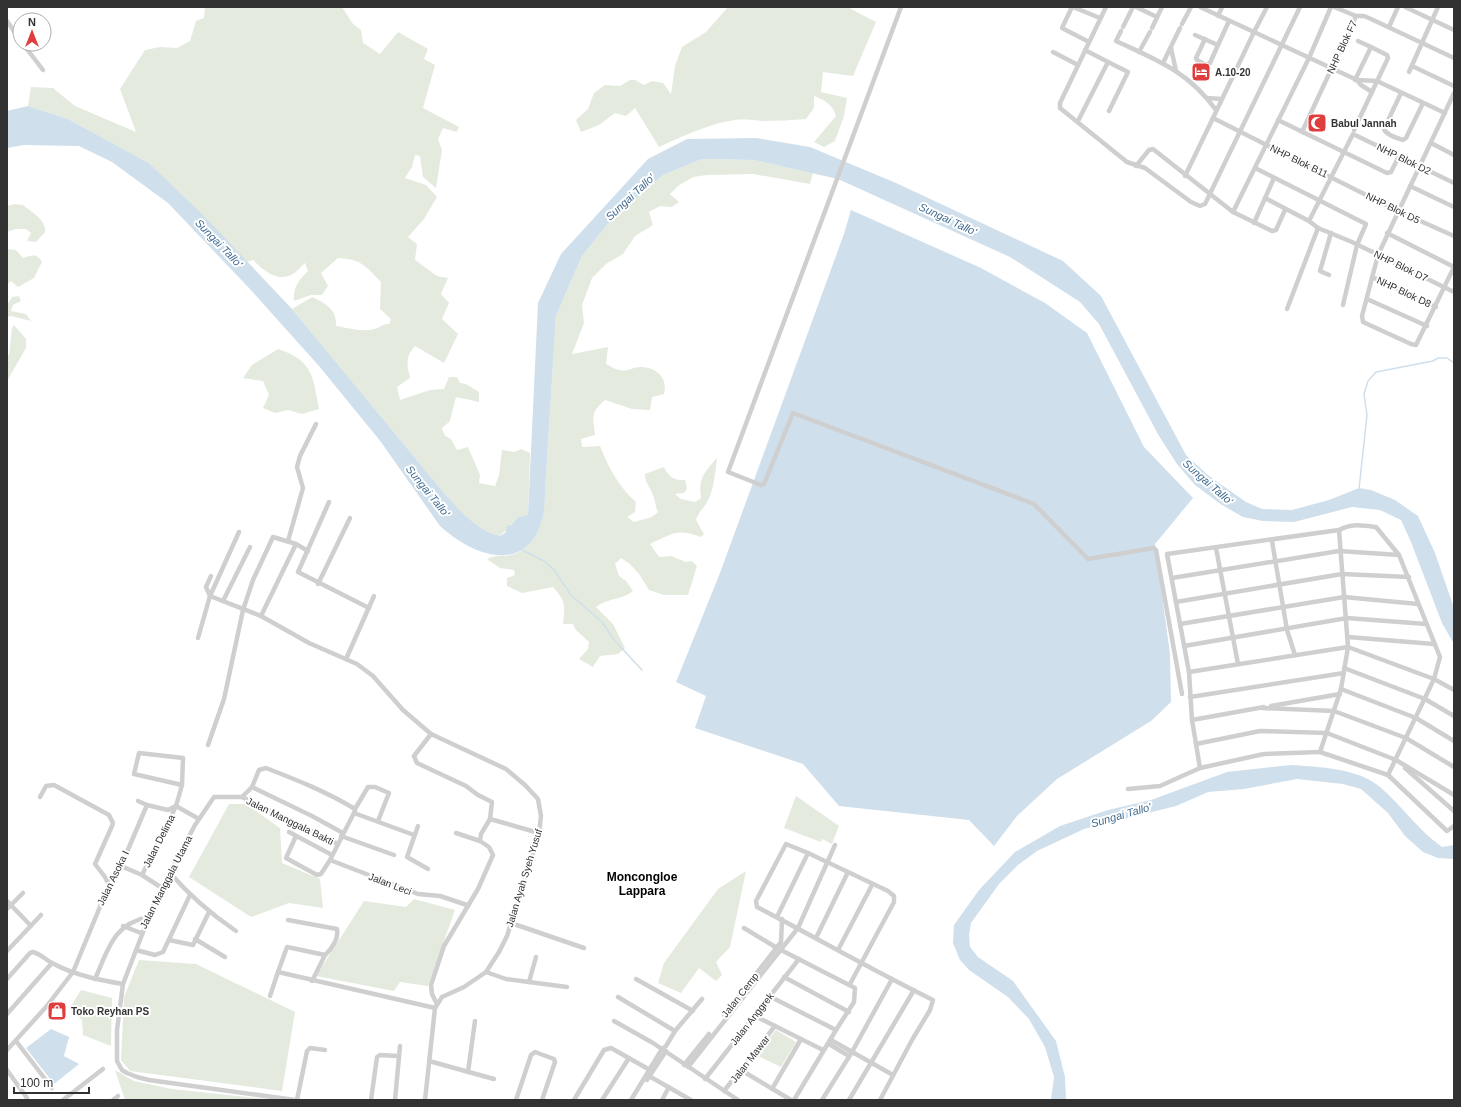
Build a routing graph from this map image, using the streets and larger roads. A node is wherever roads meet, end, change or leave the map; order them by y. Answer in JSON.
{"nodes":[{"id":1,"x":901,"y":7,"type":"edge"},
{"id":2,"x":1072,"y":7,"type":"edge"},
{"id":3,"x":1106,"y":7,"type":"edge"},
{"id":4,"x":1132,"y":7,"type":"edge"},
{"id":5,"x":1136,"y":7,"type":"edge"},
{"id":6,"x":1162,"y":7,"type":"edge"},
{"id":7,"x":1191,"y":7,"type":"edge"},
{"id":8,"x":1200,"y":7,"type":"edge"},
{"id":9,"x":1222,"y":7,"type":"edge"},
{"id":10,"x":1267,"y":7,"type":"edge"},
{"id":11,"x":1300,"y":7,"type":"edge"},
{"id":12,"x":1332,"y":7,"type":"edge"},
{"id":13,"x":1398,"y":7,"type":"edge"},
{"id":14,"x":1406,"y":7,"type":"edge"},
{"id":15,"x":1438,"y":7,"type":"edge"},
{"id":16,"x":1218,"y":16,"type":"junction"},
{"id":17,"x":1356,"y":16,"type":"junction"},
{"id":18,"x":1157,"y":17,"type":"junction"},
{"id":19,"x":1100,"y":18,"type":"junction"},
{"id":20,"x":1432,"y":19,"type":"junction"},
{"id":21,"x":1229,"y":21,"type":"junction"},
{"id":22,"x":1389,"y":27,"type":"junction"},
{"id":23,"x":1454,"y":30,"type":"edge"},
{"id":24,"x":1254,"y":32,"type":"junction"},
{"id":25,"x":1195,"y":35,"type":"dead end"},
{"id":26,"x":1205,"y":39,"type":"junction"},
{"id":27,"x":1358,"y":41,"type":"dead end"},
{"id":28,"x":1089,"y":42,"type":"junction"},
{"id":29,"x":1422,"y":43,"type":"junction"},
{"id":30,"x":1282,"y":44,"type":"junction"},
{"id":31,"x":1218,"y":45,"type":"junction"},
{"id":32,"x":1371,"y":47,"type":"junction"},
{"id":33,"x":1171,"y":48,"type":"junction"},
{"id":34,"x":1085,"y":50,"type":"junction"},
{"id":35,"x":29,"y":52,"type":"edge"},
{"id":36,"x":1053,"y":52,"type":"dead end"},
{"id":37,"x":1139,"y":52,"type":"junction"},
{"id":38,"x":1308,"y":58,"type":"junction"},
{"id":39,"x":1454,"y":58,"type":"edge"},
{"id":40,"x":1108,"y":62,"type":"junction"},
{"id":41,"x":1163,"y":63,"type":"junction"},
{"id":42,"x":1078,"y":65,"type":"junction"},
{"id":43,"x":1412,"y":66,"type":"junction"},
{"id":44,"x":43,"y":70,"type":"dead end"},
{"id":45,"x":1331,"y":70,"type":"junction"},
{"id":46,"x":1176,"y":71,"type":"junction"},
{"id":47,"x":1409,"y":72,"type":"dead end"},
{"id":48,"x":1356,"y":80,"type":"junction"},
{"id":49,"x":1377,"y":82,"type":"junction"},
{"id":50,"x":1454,"y":86,"type":"edge"},
{"id":51,"x":1372,"y":92,"type":"junction"},
{"id":52,"x":1401,"y":93,"type":"junction"},
{"id":53,"x":1454,"y":93,"type":"edge"},
{"id":54,"x":1207,"y":98,"type":"junction"},
{"id":55,"x":1222,"y":100,"type":"junction"},
{"id":56,"x":1423,"y":103,"type":"junction"},
{"id":57,"x":1216,"y":110,"type":"junction"},
{"id":58,"x":1110,"y":111,"type":"dead end"},
{"id":59,"x":1445,"y":114,"type":"junction"},
{"id":60,"x":1213,"y":118,"type":"junction"},
{"id":61,"x":1278,"y":120,"type":"junction"},
{"id":62,"x":1078,"y":121,"type":"junction"},
{"id":63,"x":1239,"y":132,"type":"junction"},
{"id":64,"x":1302,"y":132,"type":"junction"},
{"id":65,"x":1354,"y":132,"type":"junction"},
{"id":66,"x":1431,"y":143,"type":"junction"},
{"id":67,"x":1266,"y":145,"type":"junction"},
{"id":68,"x":1343,"y":153,"type":"junction"},
{"id":69,"x":1454,"y":155,"type":"edge"},
{"id":70,"x":1399,"y":156,"type":"junction"},
{"id":71,"x":1136,"y":166,"type":"junction"},
{"id":72,"x":1420,"y":167,"type":"junction"},
{"id":73,"x":1255,"y":168,"type":"junction"},
{"id":74,"x":1185,"y":176,"type":"junction"},
{"id":75,"x":1274,"y":178,"type":"junction"},
{"id":76,"x":1333,"y":178,"type":"junction"},
{"id":77,"x":1454,"y":183,"type":"edge"},
{"id":78,"x":1410,"y":186,"type":"junction"},
{"id":79,"x":1209,"y":195,"type":"junction"},
{"id":80,"x":1265,"y":198,"type":"junction"},
{"id":81,"x":1318,"y":200,"type":"junction"},
{"id":82,"x":1454,"y":207,"type":"edge"},
{"id":83,"x":1231,"y":210,"type":"junction"},
{"id":84,"x":1285,"y":210,"type":"junction"},
{"id":85,"x":1398,"y":211,"type":"junction"},
{"id":86,"x":1309,"y":221,"type":"junction"},
{"id":87,"x":1254,"y":223,"type":"junction"},
{"id":88,"x":1318,"y":228,"type":"junction"},
{"id":89,"x":1331,"y":233,"type":"junction"},
{"id":90,"x":1387,"y":233,"type":"junction"},
{"id":91,"x":1454,"y":236,"type":"edge"},
{"id":92,"x":1357,"y":245,"type":"junction"},
{"id":93,"x":1378,"y":255,"type":"junction"},
{"id":94,"x":1454,"y":267,"type":"edge"},
{"id":95,"x":1329,"y":275,"type":"dead end"},
{"id":96,"x":1372,"y":277,"type":"junction"},
{"id":97,"x":1445,"y":287,"type":"junction"},
{"id":98,"x":1454,"y":292,"type":"edge"},
{"id":99,"x":1366,"y":299,"type":"junction"},
{"id":100,"x":1342,"y":305,"type":"dead end"},
{"id":101,"x":1436,"y":307,"type":"junction"},
{"id":102,"x":1287,"y":309,"type":"dead end"},
{"id":103,"x":1427,"y":326,"type":"junction"},
{"id":104,"x":316,"y":424,"type":"dead end"},
{"id":105,"x":329,"y":502,"type":"dead end"},
{"id":106,"x":350,"y":518,"type":"dead end"},
{"id":107,"x":1339,"y":530,"type":"junction"},
{"id":108,"x":239,"y":532,"type":"dead end"},
{"id":109,"x":288,"y":541,"type":"junction"},
{"id":110,"x":1272,"y":541,"type":"junction"},
{"id":111,"x":296,"y":544,"type":"junction"},
{"id":112,"x":250,"y":547,"type":"dead end"},
{"id":113,"x":1216,"y":548,"type":"junction"},
{"id":114,"x":308,"y":551,"type":"junction"},
{"id":115,"x":1339,"y":551,"type":"junction"},
{"id":116,"x":1399,"y":555,"type":"junction"},
{"id":117,"x":1276,"y":562,"type":"junction"},
{"id":118,"x":1220,"y":571,"type":"junction"},
{"id":119,"x":1342,"y":574,"type":"junction"},
{"id":120,"x":211,"y":576,"type":"dead end"},
{"id":121,"x":1409,"y":577,"type":"junction"},
{"id":122,"x":1172,"y":578,"type":"junction"},
{"id":123,"x":318,"y":584,"type":"junction"},
{"id":124,"x":1281,"y":584,"type":"junction"},
{"id":125,"x":1225,"y":594,"type":"junction"},
{"id":126,"x":210,"y":596,"type":"junction"},
{"id":127,"x":374,"y":596,"type":"dead end"},
{"id":128,"x":1344,"y":598,"type":"junction"},
{"id":129,"x":223,"y":601,"type":"junction"},
{"id":130,"x":1176,"y":602,"type":"junction"},
{"id":131,"x":1418,"y":604,"type":"junction"},
{"id":132,"x":1285,"y":607,"type":"junction"},
{"id":133,"x":369,"y":608,"type":"junction"},
{"id":134,"x":243,"y":610,"type":"junction"},
{"id":135,"x":261,"y":616,"type":"junction"},
{"id":136,"x":1229,"y":616,"type":"junction"},
{"id":137,"x":1347,"y":618,"type":"junction"},
{"id":138,"x":1180,"y":624,"type":"junction"},
{"id":139,"x":1426,"y":624,"type":"junction"},
{"id":140,"x":1287,"y":630,"type":"junction"},
{"id":141,"x":1348,"y":637,"type":"junction"},
{"id":142,"x":198,"y":638,"type":"dead end"},
{"id":143,"x":1233,"y":638,"type":"junction"},
{"id":144,"x":1434,"y":644,"type":"junction"},
{"id":145,"x":1184,"y":646,"type":"junction"},
{"id":146,"x":1348,"y":647,"type":"junction"},
{"id":147,"x":1295,"y":655,"type":"junction"},
{"id":148,"x":346,"y":659,"type":"junction"},
{"id":149,"x":1238,"y":664,"type":"junction"},
{"id":150,"x":1344,"y":670,"type":"junction"},
{"id":151,"x":1189,"y":674,"type":"junction"},
{"id":152,"x":1179,"y":677,"type":"junction"},
{"id":153,"x":1434,"y":679,"type":"junction"},
{"id":154,"x":1454,"y":690,"type":"edge"},
{"id":155,"x":1340,"y":692,"type":"junction"},
{"id":156,"x":1182,"y":694,"type":"dead end"},
{"id":157,"x":1190,"y":697,"type":"junction"},
{"id":158,"x":1425,"y":699,"type":"junction"},
{"id":159,"x":1262,"y":708,"type":"junction"},
{"id":160,"x":1334,"y":711,"type":"junction"},
{"id":161,"x":1454,"y":716,"type":"edge"},
{"id":162,"x":1416,"y":718,"type":"junction"},
{"id":163,"x":1192,"y":720,"type":"junction"},
{"id":164,"x":1327,"y":733,"type":"junction"},
{"id":165,"x":431,"y":734,"type":"junction"},
{"id":166,"x":1406,"y":738,"type":"junction"},
{"id":167,"x":1454,"y":741,"type":"edge"},
{"id":168,"x":1196,"y":744,"type":"junction"},
{"id":169,"x":208,"y":745,"type":"dead end"},
{"id":170,"x":1320,"y":752,"type":"junction"},
{"id":171,"x":1396,"y":760,"type":"junction"},
{"id":172,"x":1454,"y":767,"type":"edge"},
{"id":173,"x":1200,"y":768,"type":"junction"},
{"id":174,"x":1388,"y":775,"type":"junction"},
{"id":175,"x":182,"y":785,"type":"junction"},
{"id":176,"x":252,"y":787,"type":"junction"},
{"id":177,"x":1128,"y":788,"type":"dead end"},
{"id":178,"x":1454,"y":795,"type":"edge"},
{"id":179,"x":40,"y":797,"type":"dead end"},
{"id":180,"x":242,"y":797,"type":"junction"},
{"id":181,"x":138,"y":801,"type":"dead end"},
{"id":182,"x":147,"y":804,"type":"junction"},
{"id":183,"x":176,"y":806,"type":"junction"},
{"id":184,"x":355,"y":811,"type":"junction"},
{"id":185,"x":1454,"y":811,"type":"edge"},
{"id":186,"x":199,"y":819,"type":"junction"},
{"id":187,"x":490,"y":819,"type":"junction"},
{"id":188,"x":378,"y":820,"type":"junction"},
{"id":189,"x":418,"y":826,"type":"dead end"},
{"id":190,"x":1454,"y":826,"type":"edge"},
{"id":191,"x":289,"y":832,"type":"dead end"},
{"id":192,"x":456,"y":833,"type":"dead end"},
{"id":193,"x":539,"y":833,"type":"junction"},
{"id":194,"x":342,"y":835,"type":"junction"},
{"id":195,"x":414,"y":835,"type":"junction"},
{"id":196,"x":296,"y":836,"type":"junction"},
{"id":197,"x":480,"y":841,"type":"junction"},
{"id":198,"x":338,"y":844,"type":"junction"},
{"id":199,"x":835,"y":845,"type":"dead end"},
{"id":200,"x":808,"y":852,"type":"junction"},
{"id":201,"x":332,"y":855,"type":"junction"},
{"id":202,"x":394,"y":856,"type":"dead end"},
{"id":203,"x":330,"y":860,"type":"junction"},
{"id":204,"x":829,"y":863,"type":"junction"},
{"id":205,"x":121,"y":866,"type":"junction"},
{"id":206,"x":428,"y":869,"type":"dead end"},
{"id":207,"x":848,"y":872,"type":"junction"},
{"id":208,"x":170,"y":873,"type":"junction"},
{"id":209,"x":142,"y":875,"type":"junction"},
{"id":210,"x":109,"y":885,"type":"junction"},
{"id":211,"x":872,"y":885,"type":"junction"},
{"id":212,"x":162,"y":888,"type":"junction"},
{"id":213,"x":23,"y":893,"type":"dead end"},
{"id":214,"x":190,"y":895,"type":"junction"},
{"id":215,"x":8,"y":905,"type":"edge"},
{"id":216,"x":467,"y":905,"type":"junction"},
{"id":217,"x":209,"y":912,"type":"junction"},
{"id":218,"x":41,"y":915,"type":"dead end"},
{"id":219,"x":148,"y":917,"type":"junction"},
{"id":220,"x":779,"y":918,"type":"junction"},
{"id":221,"x":288,"y":920,"type":"dead end"},
{"id":222,"x":511,"y":923,"type":"junction"},
{"id":223,"x":31,"y":926,"type":"junction"},
{"id":224,"x":123,"y":926,"type":"junction"},
{"id":225,"x":744,"y":928,"type":"dead end"},
{"id":226,"x":798,"y":928,"type":"junction"},
{"id":227,"x":236,"y":931,"type":"dead end"},
{"id":228,"x":141,"y":933,"type":"junction"},
{"id":229,"x":816,"y":938,"type":"junction"},
{"id":230,"x":195,"y":939,"type":"junction"},
{"id":231,"x":169,"y":940,"type":"junction"},
{"id":232,"x":584,"y":948,"type":"dead end"},
{"id":233,"x":779,"y":949,"type":"junction"},
{"id":234,"x":136,"y":950,"type":"junction"},
{"id":235,"x":838,"y":950,"type":"junction"},
{"id":236,"x":7,"y":952,"type":"edge"},
{"id":237,"x":325,"y":955,"type":"junction"},
{"id":238,"x":225,"y":957,"type":"dead end"},
{"id":239,"x":536,"y":957,"type":"dead end"},
{"id":240,"x":799,"y":959,"type":"junction"},
{"id":241,"x":862,"y":962,"type":"junction"},
{"id":242,"x":52,"y":963,"type":"junction"},
{"id":243,"x":73,"y":972,"type":"junction"},
{"id":244,"x":278,"y":972,"type":"junction"},
{"id":245,"x":486,"y":972,"type":"junction"},
{"id":246,"x":784,"y":977,"type":"junction"},
{"id":247,"x":7,"y":979,"type":"edge"},
{"id":248,"x":95,"y":979,"type":"junction"},
{"id":249,"x":636,"y":979,"type":"dead end"},
{"id":250,"x":892,"y":979,"type":"junction"},
{"id":251,"x":312,"y":981,"type":"junction"},
{"id":252,"x":529,"y":982,"type":"junction"},
{"id":253,"x":123,"y":984,"type":"junction"},
{"id":254,"x":850,"y":984,"type":"junction"},
{"id":255,"x":567,"y":987,"type":"dead end"},
{"id":256,"x":914,"y":990,"type":"junction"},
{"id":257,"x":270,"y":996,"type":"dead end"},
{"id":258,"x":769,"y":996,"type":"junction"},
{"id":259,"x":618,"y":997,"type":"dead end"},
{"id":260,"x":702,"y":998,"type":"dead end"},
{"id":261,"x":436,"y":1006,"type":"junction"},
{"id":262,"x":693,"y":1010,"type":"junction"},
{"id":263,"x":848,"y":1012,"type":"junction"},
{"id":264,"x":7,"y":1014,"type":"edge"},
{"id":265,"x":755,"y":1016,"type":"junction"},
{"id":266,"x":475,"y":1021,"type":"dead end"},
{"id":267,"x":614,"y":1021,"type":"dead end"},
{"id":268,"x":775,"y":1026,"type":"junction"},
{"id":269,"x":836,"y":1030,"type":"junction"},
{"id":270,"x":675,"y":1031,"type":"junction"},
{"id":271,"x":801,"y":1039,"type":"junction"},
{"id":272,"x":16,"y":1041,"type":"junction"},
{"id":273,"x":830,"y":1042,"type":"junction"},
{"id":274,"x":400,"y":1046,"type":"dead end"},
{"id":275,"x":664,"y":1049,"type":"junction"},
{"id":276,"x":7,"y":1050,"type":"edge"},
{"id":277,"x":325,"y":1050,"type":"dead end"},
{"id":278,"x":823,"y":1050,"type":"junction"},
{"id":279,"x":851,"y":1054,"type":"junction"},
{"id":280,"x":398,"y":1056,"type":"junction"},
{"id":281,"x":629,"y":1058,"type":"junction"},
{"id":282,"x":430,"y":1061,"type":"junction"},
{"id":283,"x":871,"y":1062,"type":"junction"},
{"id":284,"x":686,"y":1066,"type":"junction"},
{"id":285,"x":103,"y":1069,"type":"dead end"},
{"id":286,"x":7,"y":1070,"type":"edge"},
{"id":287,"x":650,"y":1070,"type":"junction"},
{"id":288,"x":741,"y":1070,"type":"junction"},
{"id":289,"x":468,"y":1072,"type":"junction"},
{"id":290,"x":893,"y":1075,"type":"junction"},
{"id":291,"x":649,"y":1076,"type":"junction"},
{"id":292,"x":494,"y":1079,"type":"dead end"},
{"id":293,"x":705,"y":1079,"type":"junction"},
{"id":294,"x":669,"y":1087,"type":"junction"},
{"id":295,"x":52,"y":1088,"type":"dead end"},
{"id":296,"x":772,"y":1089,"type":"junction"},
{"id":297,"x":724,"y":1091,"type":"junction"},
{"id":298,"x":118,"y":1096,"type":"dead end"},
{"id":299,"x":28,"y":1098,"type":"dead end"},
{"id":300,"x":63,"y":1100,"type":"edge"},
{"id":301,"x":113,"y":1100,"type":"edge"},
{"id":302,"x":296,"y":1100,"type":"edge"},
{"id":303,"x":371,"y":1100,"type":"edge"},
{"id":304,"x":395,"y":1100,"type":"edge"},
{"id":305,"x":427,"y":1100,"type":"edge"},
{"id":306,"x":516,"y":1100,"type":"edge"},
{"id":307,"x":542,"y":1100,"type":"edge"},
{"id":308,"x":574,"y":1100,"type":"edge"},
{"id":309,"x":602,"y":1100,"type":"edge"},
{"id":310,"x":631,"y":1100,"type":"edge"},
{"id":311,"x":635,"y":1100,"type":"edge"},
{"id":312,"x":662,"y":1100,"type":"edge"},
{"id":313,"x":691,"y":1100,"type":"edge"},
{"id":314,"x":738,"y":1100,"type":"edge"},
{"id":315,"x":793,"y":1100,"type":"edge"},
{"id":316,"x":822,"y":1100,"type":"edge"},
{"id":317,"x":849,"y":1100,"type":"edge"},
{"id":318,"x":880,"y":1100,"type":"edge"}],
"edges":[{"from":1,"to":152,"type":"street"},
{"from":2,"to":19,"type":"street"},
{"from":2,"to":28,"type":"street"},
{"from":3,"to":19,"type":"street"},
{"from":4,"to":37,"type":"street"},
{"from":5,"to":18,"type":"street"},
{"from":6,"to":18,"type":"street"},
{"from":7,"to":33,"type":"street"},
{"from":8,"to":16,"type":"street"},
{"from":9,"to":16,"type":"street"},
{"from":10,"to":24,"type":"street"},
{"from":11,"to":30,"type":"street"},
{"from":12,"to":17,"type":"street"},
{"from":12,"to":38,"type":"street"},
{"from":13,"to":22,"type":"street"},
{"from":14,"to":20,"type":"street"},
{"from":15,"to":20,"type":"street"},
{"from":16,"to":21,"type":"street"},
{"from":17,"to":22,"type":"street","name":"NHP Blok F7"},
{"from":17,"to":45,"type":"street","name":"NHP Blok F7"},
{"from":18,"to":37,"type":"street"},
{"from":19,"to":28,"type":"street"},
{"from":20,"to":23,"type":"street"},
{"from":20,"to":29,"type":"street"},
{"from":21,"to":24,"type":"street"},
{"from":21,"to":31,"type":"street"},
{"from":22,"to":29,"type":"street","name":"NHP Blok F7"},
{"from":24,"to":30,"type":"street"},
{"from":24,"to":55,"type":"street"},
{"from":25,"to":26,"type":"street"},
{"from":26,"to":31,"type":"street"},
{"from":26,"to":31,"type":"street"},
{"from":27,"to":32,"type":"street"},
{"from":28,"to":34,"type":"street"},
{"from":29,"to":39,"type":"street","name":"NHP Blok F7"},
{"from":29,"to":43,"type":"street"},
{"from":30,"to":38,"type":"street"},
{"from":30,"to":63,"type":"street"},
{"from":32,"to":48,"type":"street"},
{"from":32,"to":49,"type":"street"},
{"from":33,"to":41,"type":"street"},
{"from":33,"to":46,"type":"street"},
{"from":34,"to":40,"type":"street"},
{"from":34,"to":42,"type":"street"},
{"from":35,"to":44,"type":"street"},
{"from":36,"to":42,"type":"street"},
{"from":37,"to":41,"type":"street"},
{"from":38,"to":45,"type":"street"},
{"from":38,"to":61,"type":"street"},
{"from":40,"to":58,"type":"street"},
{"from":40,"to":62,"type":"street"},
{"from":41,"to":46,"type":"street"},
{"from":42,"to":62,"type":"street"},
{"from":43,"to":47,"type":"street"},
{"from":43,"to":50,"type":"street"},
{"from":45,"to":48,"type":"street"},
{"from":45,"to":64,"type":"street","name":"NHP Blok F7"},
{"from":46,"to":54,"type":"street"},
{"from":48,"to":49,"type":"street"},
{"from":48,"to":51,"type":"street"},
{"from":49,"to":51,"type":"street"},
{"from":49,"to":52,"type":"street"},
{"from":51,"to":65,"type":"street"},
{"from":52,"to":56,"type":"street"},
{"from":52,"to":56,"type":"street"},
{"from":53,"to":59,"type":"street"},
{"from":54,"to":55,"type":"street"},
{"from":54,"to":57,"type":"street"},
{"from":55,"to":57,"type":"street"},
{"from":56,"to":59,"type":"street"},
{"from":57,"to":60,"type":"street"},
{"from":59,"to":66,"type":"street"},
{"from":60,"to":63,"type":"street","name":"NHP Blok B11"},
{"from":60,"to":74,"type":"street"},
{"from":61,"to":64,"type":"street"},
{"from":61,"to":67,"type":"street"},
{"from":62,"to":71,"type":"street"},
{"from":63,"to":67,"type":"street","name":"NHP Blok B11"},
{"from":63,"to":79,"type":"street"},
{"from":64,"to":68,"type":"street"},
{"from":65,"to":68,"type":"street"},
{"from":65,"to":70,"type":"street","name":"NHP Blok D2"},
{"from":66,"to":69,"type":"street"},
{"from":66,"to":72,"type":"street"},
{"from":67,"to":73,"type":"street"},
{"from":67,"to":76,"type":"street","name":"NHP Blok B11"},
{"from":68,"to":70,"type":"street"},
{"from":68,"to":76,"type":"street"},
{"from":70,"to":72,"type":"street","name":"NHP Blok D2"},
{"from":71,"to":74,"type":"street"},
{"from":71,"to":79,"type":"street"},
{"from":72,"to":77,"type":"street","name":"NHP Blok D2"},
{"from":72,"to":78,"type":"street"},
{"from":73,"to":75,"type":"street"},
{"from":73,"to":83,"type":"street"},
{"from":74,"to":79,"type":"street"},
{"from":75,"to":80,"type":"street"},
{"from":75,"to":81,"type":"street"},
{"from":76,"to":81,"type":"street"},
{"from":76,"to":85,"type":"street","name":"NHP Blok D5"},
{"from":78,"to":82,"type":"street"},
{"from":78,"to":85,"type":"street"},
{"from":79,"to":83,"type":"street"},
{"from":80,"to":84,"type":"street","name":"NHP Blok D7"},
{"from":80,"to":87,"type":"street"},
{"from":81,"to":86,"type":"street"},
{"from":81,"to":92,"type":"street"},
{"from":83,"to":87,"type":"street"},
{"from":84,"to":86,"type":"street","name":"NHP Blok D7"},
{"from":84,"to":87,"type":"street"},
{"from":85,"to":90,"type":"street"},
{"from":85,"to":91,"type":"street","name":"NHP Blok D5"},
{"from":86,"to":88,"type":"street","name":"NHP Blok D7"},
{"from":88,"to":89,"type":"street","name":"NHP Blok D7"},
{"from":88,"to":102,"type":"street"},
{"from":89,"to":92,"type":"street","name":"NHP Blok D7"},
{"from":89,"to":95,"type":"street"},
{"from":90,"to":93,"type":"street"},
{"from":90,"to":94,"type":"street"},
{"from":92,"to":93,"type":"street","name":"NHP Blok D7"},
{"from":92,"to":100,"type":"street"},
{"from":93,"to":96,"type":"street"},
{"from":93,"to":97,"type":"street","name":"NHP Blok D7"},
{"from":94,"to":97,"type":"street"},
{"from":96,"to":99,"type":"street"},
{"from":96,"to":101,"type":"street","name":"NHP Blok D8"},
{"from":97,"to":98,"type":"street","name":"NHP Blok D7"},
{"from":97,"to":101,"type":"street"},
{"from":99,"to":103,"type":"street"},
{"from":99,"to":103,"type":"street"},
{"from":101,"to":103,"type":"street"},
{"from":104,"to":109,"type":"street"},
{"from":105,"to":114,"type":"street"},
{"from":106,"to":123,"type":"street"},
{"from":107,"to":110,"type":"street"},
{"from":107,"to":115,"type":"street"},
{"from":107,"to":116,"type":"street"},
{"from":108,"to":126,"type":"street"},
{"from":109,"to":111,"type":"street"},
{"from":109,"to":134,"type":"street"},
{"from":110,"to":113,"type":"street"},
{"from":110,"to":117,"type":"street"},
{"from":111,"to":114,"type":"street"},
{"from":111,"to":135,"type":"street"},
{"from":112,"to":129,"type":"street"},
{"from":113,"to":118,"type":"street"},
{"from":113,"to":122,"type":"street"},
{"from":114,"to":123,"type":"street"},
{"from":115,"to":116,"type":"street"},
{"from":115,"to":117,"type":"street"},
{"from":115,"to":119,"type":"street"},
{"from":116,"to":121,"type":"street"},
{"from":117,"to":118,"type":"street"},
{"from":117,"to":124,"type":"street"},
{"from":118,"to":122,"type":"street"},
{"from":118,"to":125,"type":"street"},
{"from":119,"to":121,"type":"street"},
{"from":119,"to":124,"type":"street"},
{"from":119,"to":128,"type":"street"},
{"from":120,"to":126,"type":"street"},
{"from":121,"to":131,"type":"street"},
{"from":122,"to":130,"type":"street"},
{"from":123,"to":133,"type":"street"},
{"from":124,"to":125,"type":"street"},
{"from":124,"to":132,"type":"street"},
{"from":125,"to":130,"type":"street"},
{"from":125,"to":136,"type":"street"},
{"from":126,"to":129,"type":"street","name":"Jalan Ayah Syeh Yusuf"},
{"from":126,"to":142,"type":"street"},
{"from":127,"to":133,"type":"street"},
{"from":128,"to":131,"type":"street"},
{"from":128,"to":132,"type":"street"},
{"from":128,"to":137,"type":"street"},
{"from":129,"to":134,"type":"street","name":"Jalan Ayah Syeh Yusuf"},
{"from":130,"to":138,"type":"street"},
{"from":131,"to":139,"type":"street"},
{"from":132,"to":136,"type":"street"},
{"from":132,"to":140,"type":"street"},
{"from":133,"to":148,"type":"street"},
{"from":134,"to":135,"type":"street","name":"Jalan Ayah Syeh Yusuf"},
{"from":134,"to":169,"type":"street"},
{"from":135,"to":148,"type":"street","name":"Jalan Ayah Syeh Yusuf"},
{"from":136,"to":138,"type":"street"},
{"from":136,"to":143,"type":"street"},
{"from":137,"to":139,"type":"street"},
{"from":137,"to":140,"type":"street"},
{"from":137,"to":141,"type":"street"},
{"from":138,"to":145,"type":"street"},
{"from":139,"to":144,"type":"street"},
{"from":140,"to":143,"type":"street"},
{"from":140,"to":147,"type":"street"},
{"from":141,"to":144,"type":"street"},
{"from":141,"to":146,"type":"street"},
{"from":143,"to":145,"type":"street"},
{"from":143,"to":149,"type":"street"},
{"from":144,"to":153,"type":"street"},
{"from":145,"to":151,"type":"street"},
{"from":146,"to":147,"type":"street"},
{"from":146,"to":150,"type":"street"},
{"from":146,"to":153,"type":"street"},
{"from":147,"to":149,"type":"street"},
{"from":148,"to":165,"type":"street","name":"Jalan Ayah Syeh Yusuf"},
{"from":149,"to":151,"type":"street"},
{"from":150,"to":155,"type":"street"},
{"from":150,"to":157,"type":"street"},
{"from":150,"to":158,"type":"street"},
{"from":151,"to":152,"type":"street"},
{"from":151,"to":157,"type":"street"},
{"from":152,"to":156,"type":"street"},
{"from":153,"to":154,"type":"street"},
{"from":153,"to":158,"type":"street"},
{"from":155,"to":159,"type":"street"},
{"from":155,"to":160,"type":"street"},
{"from":155,"to":162,"type":"street"},
{"from":157,"to":163,"type":"street"},
{"from":158,"to":161,"type":"street"},
{"from":158,"to":162,"type":"street"},
{"from":159,"to":160,"type":"street"},
{"from":159,"to":163,"type":"street"},
{"from":160,"to":164,"type":"street"},
{"from":160,"to":166,"type":"street"},
{"from":162,"to":166,"type":"street"},
{"from":162,"to":167,"type":"street"},
{"from":163,"to":168,"type":"street"},
{"from":164,"to":168,"type":"street"},
{"from":164,"to":170,"type":"street"},
{"from":164,"to":171,"type":"street"},
{"from":165,"to":187,"type":"street"},
{"from":165,"to":193,"type":"street","name":"Jalan Ayah Syeh Yusuf"},
{"from":166,"to":171,"type":"street"},
{"from":166,"to":172,"type":"street"},
{"from":168,"to":173,"type":"street"},
{"from":170,"to":173,"type":"street"},
{"from":170,"to":174,"type":"street"},
{"from":171,"to":174,"type":"street"},
{"from":171,"to":178,"type":"street"},
{"from":171,"to":185,"type":"street"},
{"from":173,"to":177,"type":"street"},
{"from":174,"to":190,"type":"street"},
{"from":175,"to":175,"type":"street","name":"Jalan Delima"},
{"from":175,"to":183,"type":"street","name":"Jalan Delima"},
{"from":176,"to":180,"type":"street"},
{"from":176,"to":184,"type":"street"},
{"from":176,"to":194,"type":"street"},
{"from":179,"to":210,"type":"street"},
{"from":180,"to":186,"type":"street","name":"Jalan Manggala Utama"},
{"from":180,"to":198,"type":"street","name":"Jalan Manggala Bakti"},
{"from":181,"to":182,"type":"street"},
{"from":182,"to":183,"type":"street"},
{"from":182,"to":205,"type":"street","name":"Jalan Asoka I"},
{"from":183,"to":186,"type":"street"},
{"from":183,"to":209,"type":"street","name":"Jalan Delima"},
{"from":184,"to":188,"type":"street"},
{"from":184,"to":188,"type":"street"},
{"from":184,"to":194,"type":"street"},
{"from":186,"to":208,"type":"street","name":"Jalan Manggala Utama"},
{"from":187,"to":193,"type":"street"},
{"from":187,"to":197,"type":"street"},
{"from":188,"to":195,"type":"street"},
{"from":189,"to":195,"type":"street"},
{"from":191,"to":196,"type":"street"},
{"from":192,"to":197,"type":"street"},
{"from":193,"to":222,"type":"street","name":"Jalan Ayah Syeh Yusuf"},
{"from":194,"to":198,"type":"street"},
{"from":194,"to":202,"type":"street"},
{"from":195,"to":206,"type":"street"},
{"from":196,"to":201,"type":"street"},
{"from":196,"to":203,"type":"street"},
{"from":197,"to":216,"type":"street"},
{"from":198,"to":201,"type":"street"},
{"from":199,"to":204,"type":"street"},
{"from":200,"to":204,"type":"street"},
{"from":200,"to":220,"type":"street"},
{"from":200,"to":220,"type":"street"},
{"from":201,"to":203,"type":"street"},
{"from":203,"to":216,"type":"street","name":"Jalan Leci"},
{"from":204,"to":207,"type":"street"},
{"from":204,"to":226,"type":"street"},
{"from":205,"to":209,"type":"street"},
{"from":205,"to":210,"type":"street","name":"Jalan Asoka I"},
{"from":207,"to":211,"type":"street"},
{"from":207,"to":229,"type":"street"},
{"from":208,"to":212,"type":"street","name":"Jalan Manggala Utama"},
{"from":208,"to":214,"type":"street"},
{"from":209,"to":212,"type":"street"},
{"from":210,"to":243,"type":"street","name":"Jalan Asoka I"},
{"from":211,"to":235,"type":"street"},
{"from":211,"to":241,"type":"street"},
{"from":212,"to":219,"type":"street","name":"Jalan Manggala Utama"},
{"from":213,"to":215,"type":"street"},
{"from":214,"to":217,"type":"street"},
{"from":214,"to":231,"type":"street"},
{"from":215,"to":223,"type":"street"},
{"from":216,"to":261,"type":"street"},
{"from":217,"to":227,"type":"street"},
{"from":217,"to":230,"type":"street"},
{"from":218,"to":223,"type":"street"},
{"from":219,"to":224,"type":"street"},
{"from":219,"to":228,"type":"street","name":"Jalan Manggala Utama"},
{"from":220,"to":226,"type":"street"},
{"from":220,"to":233,"type":"street","name":"Jalan Cemp"},
{"from":221,"to":237,"type":"street"},
{"from":222,"to":232,"type":"street"},
{"from":222,"to":245,"type":"street","name":"Jalan Ayah Syeh Yusuf"},
{"from":223,"to":236,"type":"street"},
{"from":224,"to":228,"type":"street"},
{"from":224,"to":248,"type":"street"},
{"from":225,"to":233,"type":"street"},
{"from":226,"to":229,"type":"street"},
{"from":226,"to":233,"type":"street"},
{"from":228,"to":234,"type":"street","name":"Jalan Manggala Utama"},
{"from":229,"to":235,"type":"street"},
{"from":230,"to":231,"type":"street"},
{"from":230,"to":238,"type":"street"},
{"from":231,"to":234,"type":"street"},
{"from":233,"to":240,"type":"street"},
{"from":233,"to":284,"type":"street","name":"Jalan Cemp"},
{"from":234,"to":253,"type":"street","name":"Jalan Manggala Utama"},
{"from":235,"to":241,"type":"street"},
{"from":237,"to":244,"type":"street"},
{"from":237,"to":251,"type":"street"},
{"from":239,"to":252,"type":"street"},
{"from":240,"to":246,"type":"street","name":"Jalan Anggrek"},
{"from":240,"to":254,"type":"street"},
{"from":241,"to":250,"type":"street"},
{"from":241,"to":254,"type":"street"},
{"from":242,"to":243,"type":"street"},
{"from":242,"to":247,"type":"street"},
{"from":242,"to":264,"type":"street"},
{"from":243,"to":248,"type":"street"},
{"from":243,"to":272,"type":"street","name":"Jalan Asoka I"},
{"from":244,"to":251,"type":"street"},
{"from":244,"to":257,"type":"street"},
{"from":245,"to":252,"type":"street"},
{"from":245,"to":261,"type":"street","name":"Jalan Ayah Syeh Yusuf"},
{"from":246,"to":258,"type":"street","name":"Jalan Anggrek"},
{"from":246,"to":263,"type":"street"},
{"from":248,"to":253,"type":"street"},
{"from":249,"to":262,"type":"street"},
{"from":250,"to":256,"type":"street"},
{"from":250,"to":279,"type":"street"},
{"from":251,"to":261,"type":"street"},
{"from":252,"to":255,"type":"street"},
{"from":253,"to":302,"type":"street","name":"Jalan Manggala Utama"},
{"from":254,"to":263,"type":"street"},
{"from":256,"to":283,"type":"street"},
{"from":256,"to":290,"type":"street"},
{"from":258,"to":265,"type":"street","name":"Jalan Anggrek"},
{"from":258,"to":269,"type":"street"},
{"from":259,"to":270,"type":"street"},
{"from":260,"to":262,"type":"street"},
{"from":261,"to":282,"type":"street"},
{"from":262,"to":270,"type":"street"},
{"from":263,"to":269,"type":"street"},
{"from":265,"to":268,"type":"street"},
{"from":265,"to":293,"type":"street","name":"Jalan Anggrek"},
{"from":266,"to":289,"type":"street"},
{"from":267,"to":275,"type":"street"},
{"from":268,"to":271,"type":"street"},
{"from":268,"to":288,"type":"street","name":"Jalan Mawar"},
{"from":269,"to":273,"type":"street"},
{"from":270,"to":275,"type":"street"},
{"from":271,"to":278,"type":"street"},
{"from":271,"to":296,"type":"street"},
{"from":272,"to":276,"type":"street","name":"Jalan Asoka I"},
{"from":272,"to":295,"type":"street"},
{"from":273,"to":278,"type":"street"},
{"from":273,"to":279,"type":"street"},
{"from":274,"to":280,"type":"street"},
{"from":275,"to":284,"type":"street"},
{"from":275,"to":287,"type":"street"},
{"from":275,"to":291,"type":"street"},
{"from":277,"to":302,"type":"street"},
{"from":278,"to":315,"type":"street"},
{"from":279,"to":283,"type":"street"},
{"from":279,"to":316,"type":"street"},
{"from":280,"to":303,"type":"street"},
{"from":280,"to":304,"type":"street"},
{"from":281,"to":287,"type":"street"},
{"from":281,"to":308,"type":"street"},
{"from":281,"to":309,"type":"street"},
{"from":282,"to":289,"type":"street"},
{"from":282,"to":305,"type":"street"},
{"from":283,"to":290,"type":"street"},
{"from":283,"to":317,"type":"street"},
{"from":284,"to":293,"type":"street"},
{"from":285,"to":300,"type":"street"},
{"from":286,"to":299,"type":"street"},
{"from":287,"to":310,"type":"street"},
{"from":288,"to":296,"type":"street"},
{"from":288,"to":297,"type":"street","name":"Jalan Mawar"},
{"from":289,"to":292,"type":"street"},
{"from":290,"to":318,"type":"street"},
{"from":291,"to":294,"type":"street"},
{"from":291,"to":311,"type":"street"},
{"from":293,"to":297,"type":"street"},
{"from":294,"to":312,"type":"street"},
{"from":294,"to":313,"type":"street"},
{"from":296,"to":315,"type":"street"},
{"from":297,"to":314,"type":"street"},
{"from":298,"to":301,"type":"street"},
{"from":306,"to":307,"type":"street"}]}
